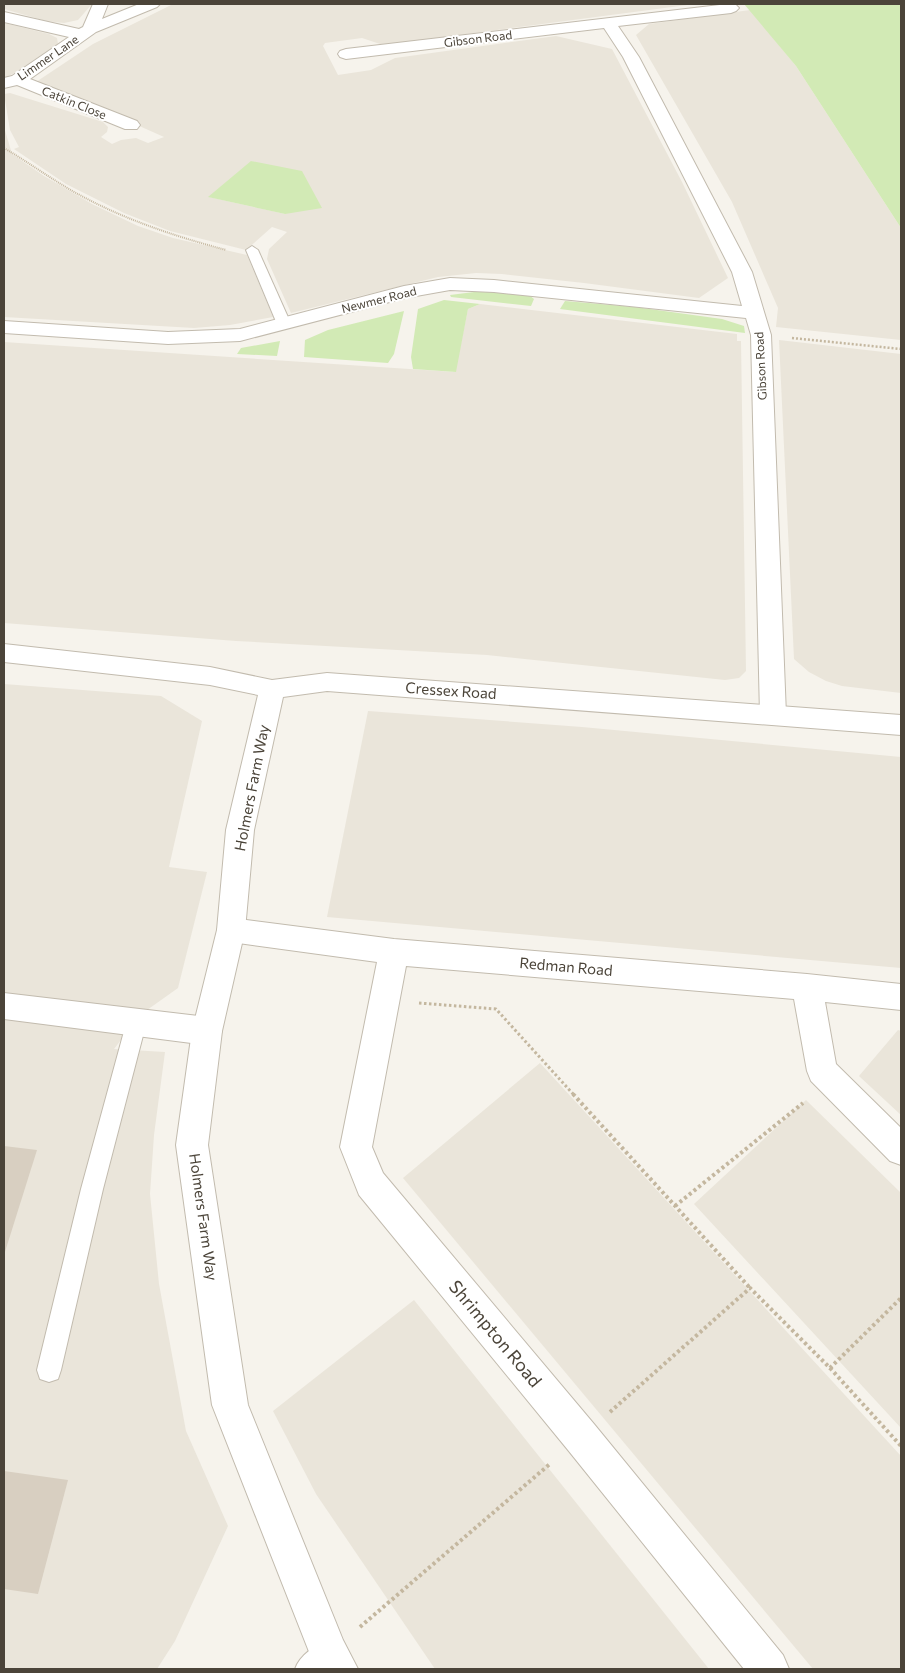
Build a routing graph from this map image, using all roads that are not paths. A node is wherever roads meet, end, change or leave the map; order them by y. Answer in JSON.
{"nodes":[{"id":1,"x":100,"y":4,"type":"edge"},
{"id":2,"x":152,"y":4,"type":"edge"},
{"id":3,"x":731,"y":8,"type":"dead end"},
{"id":4,"x":4,"y":17,"type":"edge"},
{"id":5,"x":609,"y":24,"type":"junction"},
{"id":6,"x":87,"y":32,"type":"junction"},
{"id":7,"x":346,"y":54,"type":"dead end"},
{"id":8,"x":11,"y":82,"type":"edge"},
{"id":9,"x":131,"y":125,"type":"dead end"},
{"id":10,"x":254,"y":254,"type":"road end"},
{"id":11,"x":755,"y":314,"type":"junction"},
{"id":12,"x":284,"y":324,"type":"junction"},
{"id":13,"x":4,"y":327,"type":"edge"},
{"id":14,"x":4,"y":653,"type":"edge"},
{"id":15,"x":272,"y":689,"type":"junction"},
{"id":16,"x":773,"y":715,"type":"junction"},
{"id":17,"x":901,"y":724,"type":"edge"},
{"id":18,"x":230,"y":930,"type":"junction"},
{"id":19,"x":394,"y":952,"type":"junction"},
{"id":20,"x":807,"y":987,"type":"junction"},
{"id":21,"x":901,"y":997,"type":"edge"},
{"id":22,"x":4,"y":1006,"type":"edge"},
{"id":23,"x":136,"y":1024,"type":"junction"},
{"id":24,"x":207,"y":1031,"type":"junction"},
{"id":25,"x":901,"y":1150,"type":"edge"},
{"id":26,"x":49,"y":1370,"type":"dead end"},
{"id":27,"x":325,"y":1664,"type":"edge"},
{"id":28,"x":769,"y":1669,"type":"edge"}],
"edges":[{"from":1,"to":6,"type":"street"},
{"from":2,"to":6,"type":"street","name":"Limmer Lane"},
{"from":3,"to":5,"type":"street","name":"Gibson Road"},
{"from":4,"to":6,"type":"street"},
{"from":5,"to":7,"type":"street","name":"Gibson Road"},
{"from":5,"to":11,"type":"street","name":"Gibson Road"},
{"from":6,"to":8,"type":"street","name":"Limmer Lane"},
{"from":8,"to":9,"type":"street","name":"Catkin Close"},
{"from":10,"to":12,"type":"lane"},
{"from":11,"to":12,"type":"street","name":"Newmer Road"},
{"from":11,"to":16,"type":"street","name":"Gibson Road"},
{"from":12,"to":13,"type":"street","name":"Newmer Road"},
{"from":14,"to":15,"type":"street","name":"Cressex Road"},
{"from":15,"to":16,"type":"street","name":"Cressex Road"},
{"from":15,"to":18,"type":"street","name":"Holmers Farm Way"},
{"from":16,"to":17,"type":"street","name":"Cressex Road"},
{"from":18,"to":19,"type":"street","name":"Redman Road"},
{"from":18,"to":24,"type":"street","name":"Holmers Farm Way"},
{"from":19,"to":20,"type":"street","name":"Redman Road"},
{"from":19,"to":28,"type":"street","name":"Shrimpton Road"},
{"from":20,"to":21,"type":"street","name":"Redman Road"},
{"from":20,"to":25,"type":"street"},
{"from":22,"to":23,"type":"street"},
{"from":23,"to":24,"type":"street"},
{"from":23,"to":26,"type":"lane"},
{"from":24,"to":27,"type":"street","name":"Holmers Farm Way"}]}
